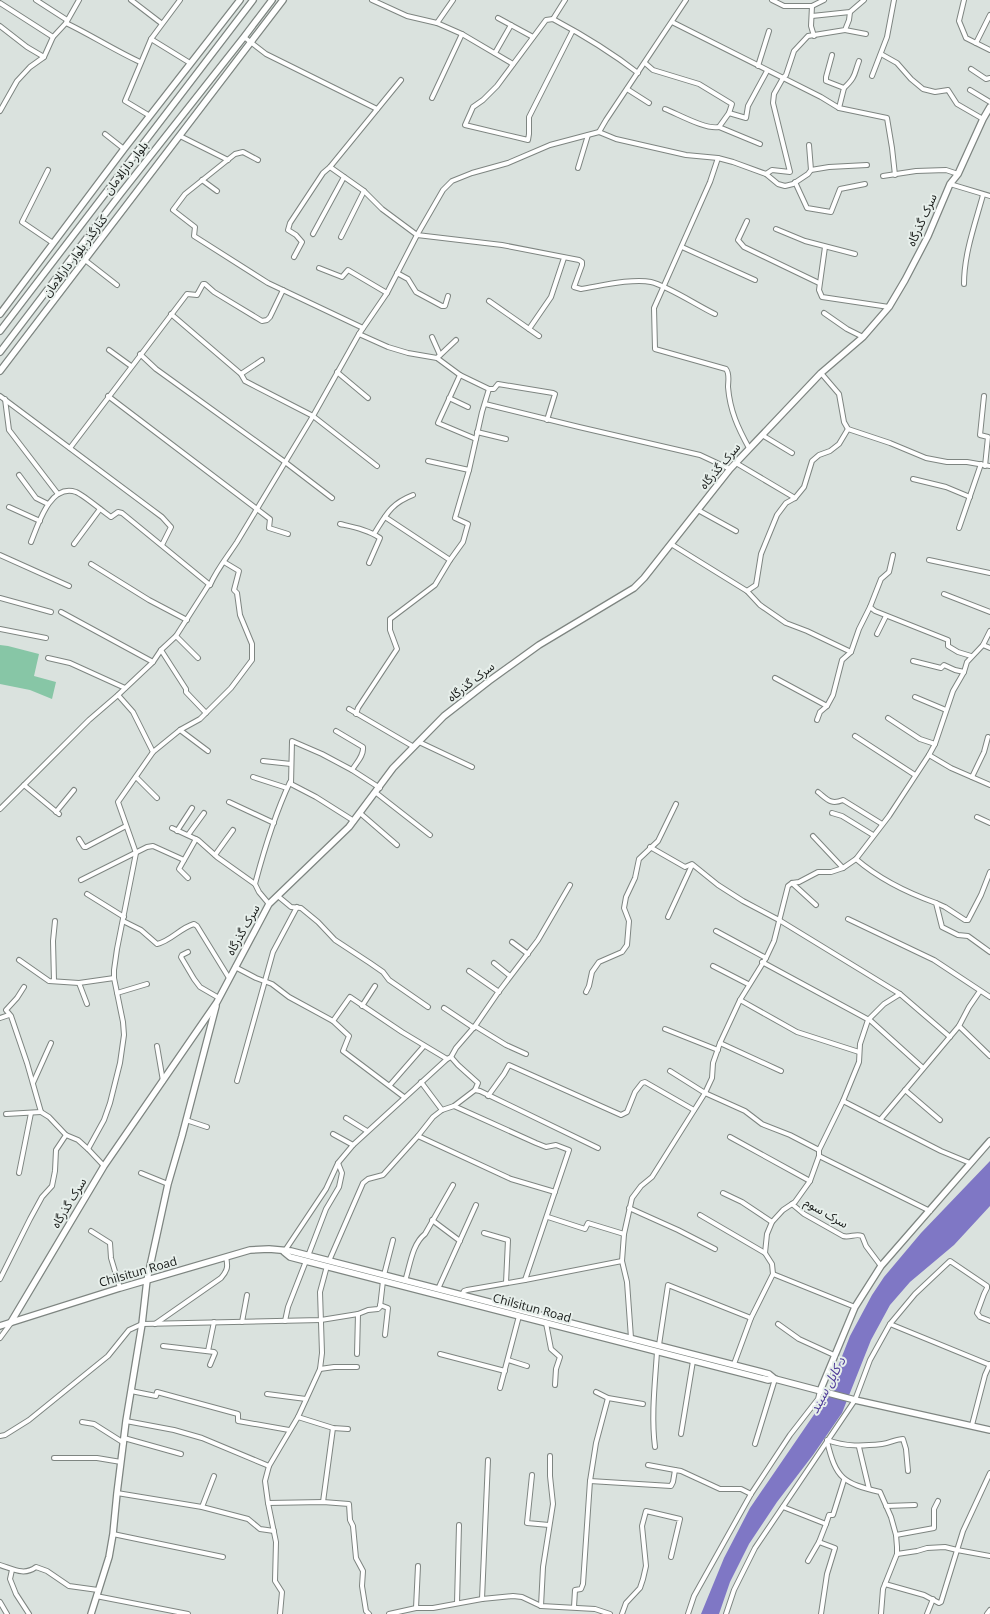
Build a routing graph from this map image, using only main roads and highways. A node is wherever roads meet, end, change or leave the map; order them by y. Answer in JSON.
{"nodes":[{"id":1,"x":240,"y":0,"type":"edge"},
{"id":2,"x":253,"y":0,"type":"edge"},
{"id":3,"x":272,"y":0,"type":"edge"},
{"id":4,"x":283,"y":0,"type":"edge"},
{"id":5,"x":989,"y":109,"type":"edge"},
{"id":6,"x":0,"y":314,"type":"edge"},
{"id":7,"x":0,"y":331,"type":"edge"},
{"id":8,"x":0,"y":352,"type":"edge"},
{"id":9,"x":0,"y":371,"type":"edge"},
{"id":10,"x":218,"y":1000,"type":"junction"},
{"id":11,"x":990,"y":1141,"type":"edge"},
{"id":12,"x":384,"y":1278,"type":"junction"},
{"id":13,"x":147,"y":1280,"type":"junction"},
{"id":14,"x":11,"y":1322,"type":"junction"},
{"id":15,"x":0,"y":1326,"type":"edge"},
{"id":16,"x":775,"y":1379,"type":"junction"},
{"id":17,"x":820,"y":1391,"type":"junction"},
{"id":18,"x":990,"y":1430,"type":"edge"},
{"id":19,"x":91,"y":1614,"type":"edge"}],
"edges":[{"from":1,"to":6,"type":"main road"},
{"from":2,"to":7,"type":"main road","name":"بلوار دارالامان"},
{"from":3,"to":8,"type":"main road","name":"بلوار دارالامان"},
{"from":4,"to":9,"type":"main road","name":"کنارگذر بلوار دارالامان"},
{"from":5,"to":10,"type":"main road","name":"سرک گذرگاه"},
{"from":10,"to":13,"type":"main road"},
{"from":10,"to":14,"type":"main road","name":"سرک گذرگاه"},
{"from":11,"to":17,"type":"main road"},
{"from":12,"to":13,"type":"main road","name":"Chilsitun Road"},
{"from":12,"to":16,"type":"main road","name":"Chilsitun Road"},
{"from":12,"to":16,"type":"main road","name":"Chilsitun Road"},
{"from":13,"to":14,"type":"main road","name":"Chilsitun Road"},
{"from":13,"to":19,"type":"main road"},
{"from":14,"to":15,"type":"main road","name":"Chilsitun Road"},
{"from":16,"to":17,"type":"main road","name":"Chilsitun Road"},
{"from":17,"to":18,"type":"main road","name":"Chilsitun Road"}]}
